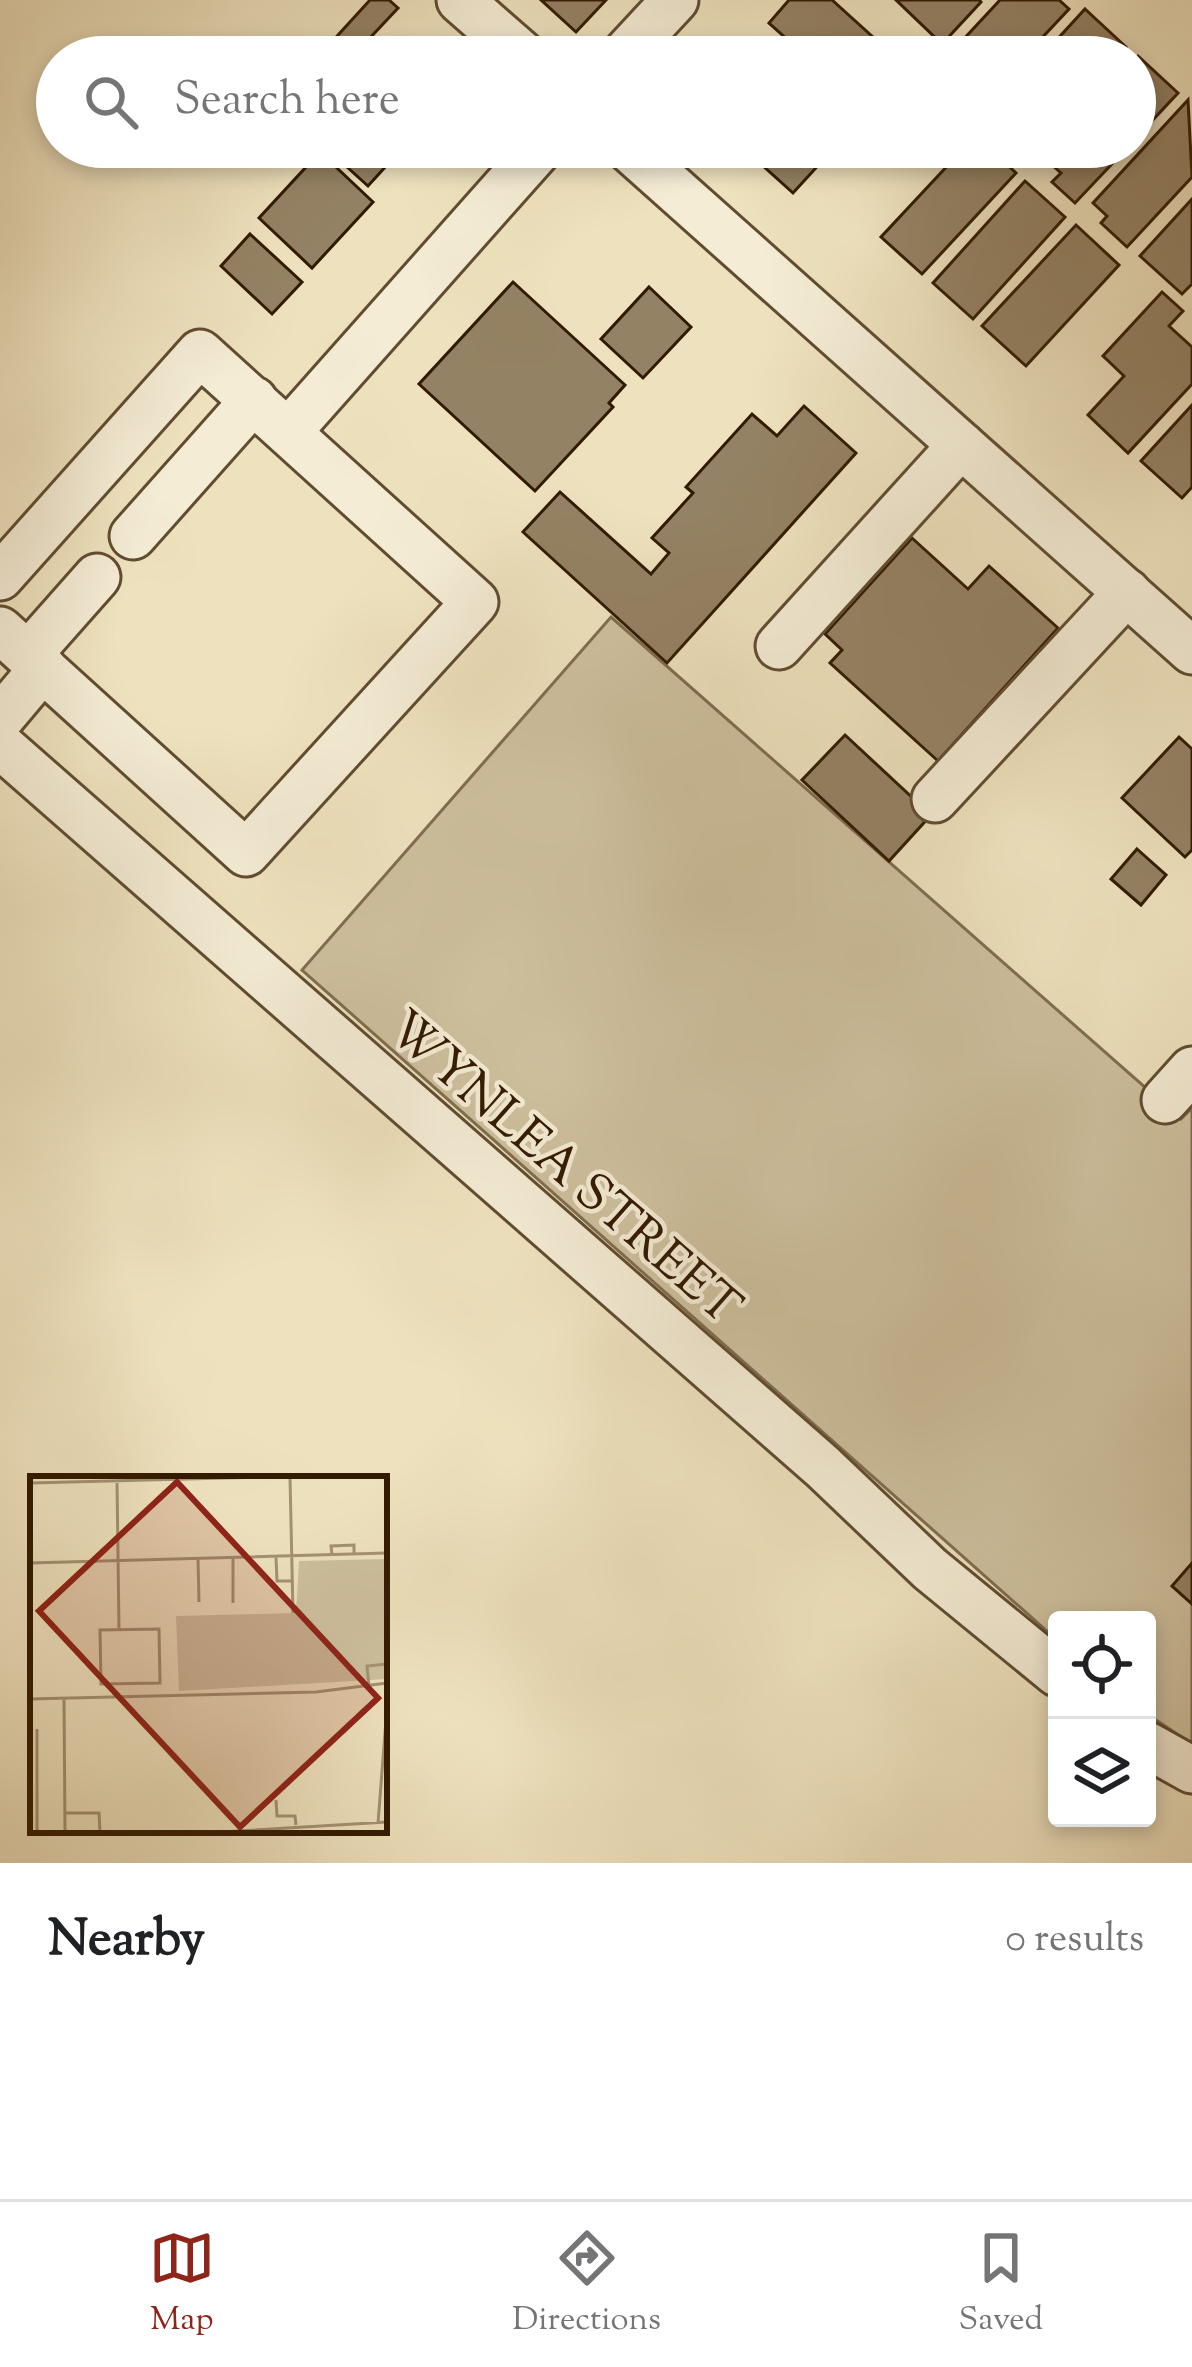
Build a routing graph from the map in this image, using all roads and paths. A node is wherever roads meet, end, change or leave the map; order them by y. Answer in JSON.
{"nodes":[{"id":1,"x":460,"y":0,"type":"edge"},
{"id":2,"x":675,"y":0,"type":"edge"},
{"id":3,"x":501,"y":36,"type":"edge"},
{"id":4,"x":642,"y":36,"type":"edge"},
{"id":5,"x":522,"y":168,"type":"edge"},
{"id":6,"x":651,"y":168,"type":"edge"},
{"id":7,"x":254,"y":400,"type":"junction"},
{"id":8,"x":288,"y":432,"type":"junction"},
{"id":9,"x":961,"y":445,"type":"junction"},
{"id":10,"x":133,"y":536,"type":"dead end"},
{"id":11,"x":97,"y":577,"type":"dead end"},
{"id":12,"x":0,"y":578,"type":"edge"},
{"id":13,"x":1126,"y":592,"type":"junction"},
{"id":14,"x":779,"y":646,"type":"dead end"},
{"id":15,"x":24,"y":651,"type":"edge"},
{"id":16,"x":1192,"y":651,"type":"edge"},
{"id":17,"x":0,"y":719,"type":"edge"},
{"id":18,"x":0,"y":745,"type":"edge"},
{"id":19,"x":935,"y":800,"type":"dead end"},
{"id":20,"x":1048,"y":1666,"type":"edge"},
{"id":21,"x":1156,"y":1750,"type":"edge"},
{"id":22,"x":1192,"y":1771,"type":"edge"}],
"edges":[{"from":1,"to":3,"type":"street"},
{"from":2,"to":4,"type":"street"},
{"from":5,"to":8,"type":"street"},
{"from":6,"to":9,"type":"street"},
{"from":7,"to":8,"type":"street"},
{"from":7,"to":10,"type":"street"},
{"from":7,"to":12,"type":"street"},
{"from":8,"to":15,"type":"street"},
{"from":9,"to":13,"type":"street"},
{"from":9,"to":14,"type":"street"},
{"from":11,"to":15,"type":"street"},
{"from":13,"to":16,"type":"street"},
{"from":13,"to":19,"type":"street"},
{"from":15,"to":17,"type":"street"},
{"from":18,"to":20,"type":"street","name":"WYNLEA STREET"},
{"from":21,"to":22,"type":"street"}]}
